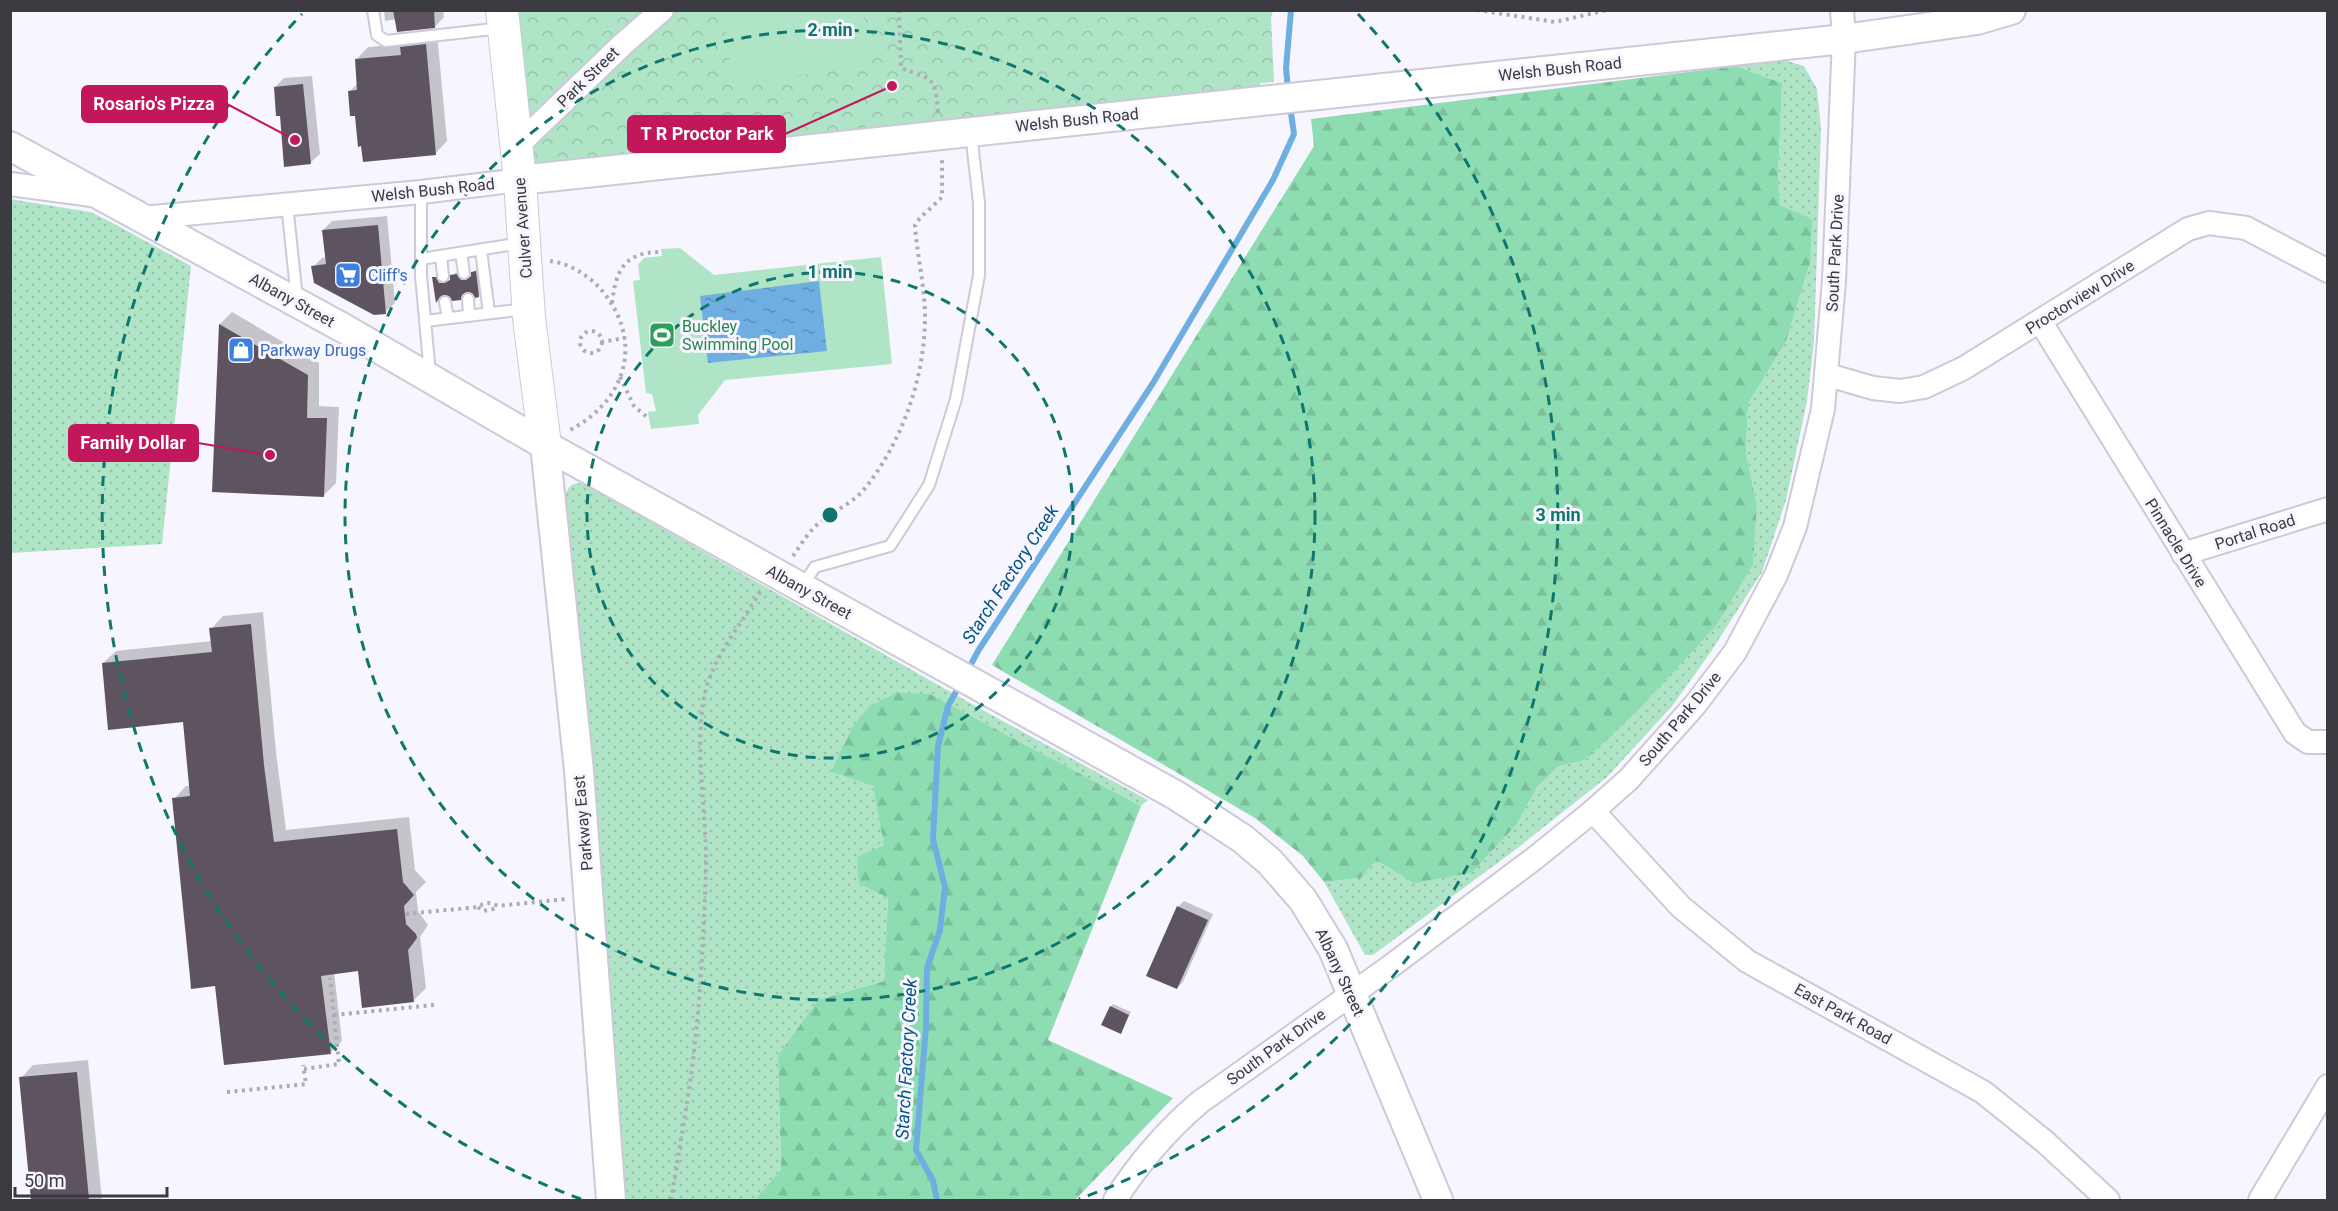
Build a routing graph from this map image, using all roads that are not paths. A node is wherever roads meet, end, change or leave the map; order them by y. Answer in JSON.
{"nodes":[{"id":1,"x":373,"y":10,"type":"edge"},
{"id":2,"x":662,"y":10,"type":"edge"},
{"id":3,"x":1842,"y":10,"type":"edge"},
{"id":4,"x":2010,"y":10,"type":"edge"},
{"id":5,"x":503,"y":19,"type":"edge"},
{"id":6,"x":1844,"y":39,"type":"junction"},
{"id":7,"x":971,"y":132,"type":"junction"},
{"id":8,"x":10,"y":146,"type":"edge"},
{"id":9,"x":517,"y":146,"type":"junction"},
{"id":10,"x":520,"y":180,"type":"junction"},
{"id":11,"x":10,"y":184,"type":"edge"},
{"id":12,"x":421,"y":192,"type":"junction"},
{"id":13,"x":103,"y":197,"type":"junction"},
{"id":14,"x":287,"y":204,"type":"junction"},
{"id":15,"x":141,"y":218,"type":"junction"},
{"id":16,"x":524,"y":243,"type":"junction"},
{"id":17,"x":481,"y":250,"type":"junction"},
{"id":18,"x":461,"y":253,"type":"junction"},
{"id":19,"x":441,"y":256,"type":"junction"},
{"id":20,"x":421,"y":259,"type":"junction"},
{"id":21,"x":2328,"y":271,"type":"edge"},
{"id":22,"x":464,"y":273,"type":"dead end"},
{"id":23,"x":443,"y":276,"type":"dead end"},
{"id":24,"x":468,"y":299,"type":"dead end"},
{"id":25,"x":445,"y":302,"type":"dead end"},
{"id":26,"x":297,"y":303,"type":"junction"},
{"id":27,"x":529,"y":308,"type":"junction"},
{"id":28,"x":489,"y":313,"type":"junction"},
{"id":29,"x":469,"y":316,"type":"junction"},
{"id":30,"x":448,"y":318,"type":"junction"},
{"id":31,"x":425,"y":321,"type":"junction"},
{"id":32,"x":2040,"y":321,"type":"junction"},
{"id":33,"x":1828,"y":375,"type":"junction"},
{"id":34,"x":430,"y":378,"type":"junction"},
{"id":35,"x":557,"y":438,"type":"junction"},
{"id":36,"x":2328,"y":509,"type":"edge"},
{"id":37,"x":2183,"y":554,"type":"junction"},
{"id":38,"x":797,"y":576,"type":"junction"},
{"id":39,"x":2328,"y":742,"type":"edge"},
{"id":40,"x":1593,"y":811,"type":"junction"},
{"id":41,"x":1352,"y":992,"type":"junction"},
{"id":42,"x":2328,"y":1086,"type":"edge"},
{"id":43,"x":611,"y":1200,"type":"edge"},
{"id":44,"x":1115,"y":1200,"type":"edge"},
{"id":45,"x":1438,"y":1200,"type":"edge"},
{"id":46,"x":2108,"y":1200,"type":"edge"},
{"id":47,"x":2260,"y":1200,"type":"edge"}],
"edges":[{"from":1,"to":5,"type":"lane"},
{"from":2,"to":9,"type":"street","name":"Park Street"},
{"from":3,"to":6,"type":"street","name":"South Park Drive"},
{"from":4,"to":6,"type":"street","name":"Welsh Bush Road"},
{"from":5,"to":9,"type":"main road","name":"Culver Avenue"},
{"from":6,"to":7,"type":"street","name":"Welsh Bush Road"},
{"from":6,"to":33,"type":"street","name":"South Park Drive"},
{"from":7,"to":10,"type":"street","name":"Welsh Bush Road"},
{"from":7,"to":38,"type":"lane"},
{"from":8,"to":13,"type":"street","name":"Albany Street"},
{"from":9,"to":10,"type":"main road","name":"Culver Avenue"},
{"from":10,"to":12,"type":"street","name":"Welsh Bush Road"},
{"from":10,"to":16,"type":"main road","name":"Culver Avenue"},
{"from":11,"to":13,"type":"street"},
{"from":12,"to":14,"type":"street","name":"Welsh Bush Road"},
{"from":12,"to":20,"type":"lane"},
{"from":13,"to":15,"type":"street","name":"Albany Street"},
{"from":14,"to":15,"type":"street","name":"Welsh Bush Road"},
{"from":14,"to":26,"type":"lane"},
{"from":15,"to":26,"type":"street","name":"Albany Street"},
{"from":16,"to":17,"type":"lane"},
{"from":16,"to":27,"type":"main road","name":"Culver Avenue"},
{"from":17,"to":18,"type":"lane"},
{"from":17,"to":28,"type":"lane"},
{"from":18,"to":19,"type":"lane"},
{"from":18,"to":22,"type":"lane"},
{"from":19,"to":20,"type":"lane"},
{"from":19,"to":23,"type":"lane"},
{"from":20,"to":31,"type":"lane"},
{"from":21,"to":32,"type":"street","name":"Proctorview Drive"},
{"from":24,"to":29,"type":"lane"},
{"from":25,"to":30,"type":"lane"},
{"from":26,"to":34,"type":"street","name":"Albany Street"},
{"from":27,"to":28,"type":"lane"},
{"from":27,"to":35,"type":"main road","name":"Culver Avenue"},
{"from":28,"to":29,"type":"lane"},
{"from":29,"to":30,"type":"lane"},
{"from":30,"to":31,"type":"lane"},
{"from":31,"to":34,"type":"lane"},
{"from":32,"to":33,"type":"street","name":"Proctorview Drive"},
{"from":32,"to":37,"type":"street","name":"Pinnacle Drive"},
{"from":33,"to":40,"type":"street","name":"South Park Drive"},
{"from":34,"to":35,"type":"street","name":"Albany Street"},
{"from":35,"to":38,"type":"street","name":"Albany Street"},
{"from":35,"to":43,"type":"street","name":"Parkway East"},
{"from":36,"to":37,"type":"street","name":"Portal Road"},
{"from":37,"to":39,"type":"street","name":"Pinnacle Drive"},
{"from":38,"to":41,"type":"street","name":"Albany Street"},
{"from":40,"to":41,"type":"street","name":"South Park Drive"},
{"from":40,"to":46,"type":"street","name":"East Park Road"},
{"from":41,"to":44,"type":"street","name":"South Park Drive"},
{"from":41,"to":45,"type":"street","name":"Albany Street"},
{"from":42,"to":47,"type":"street"}]}
